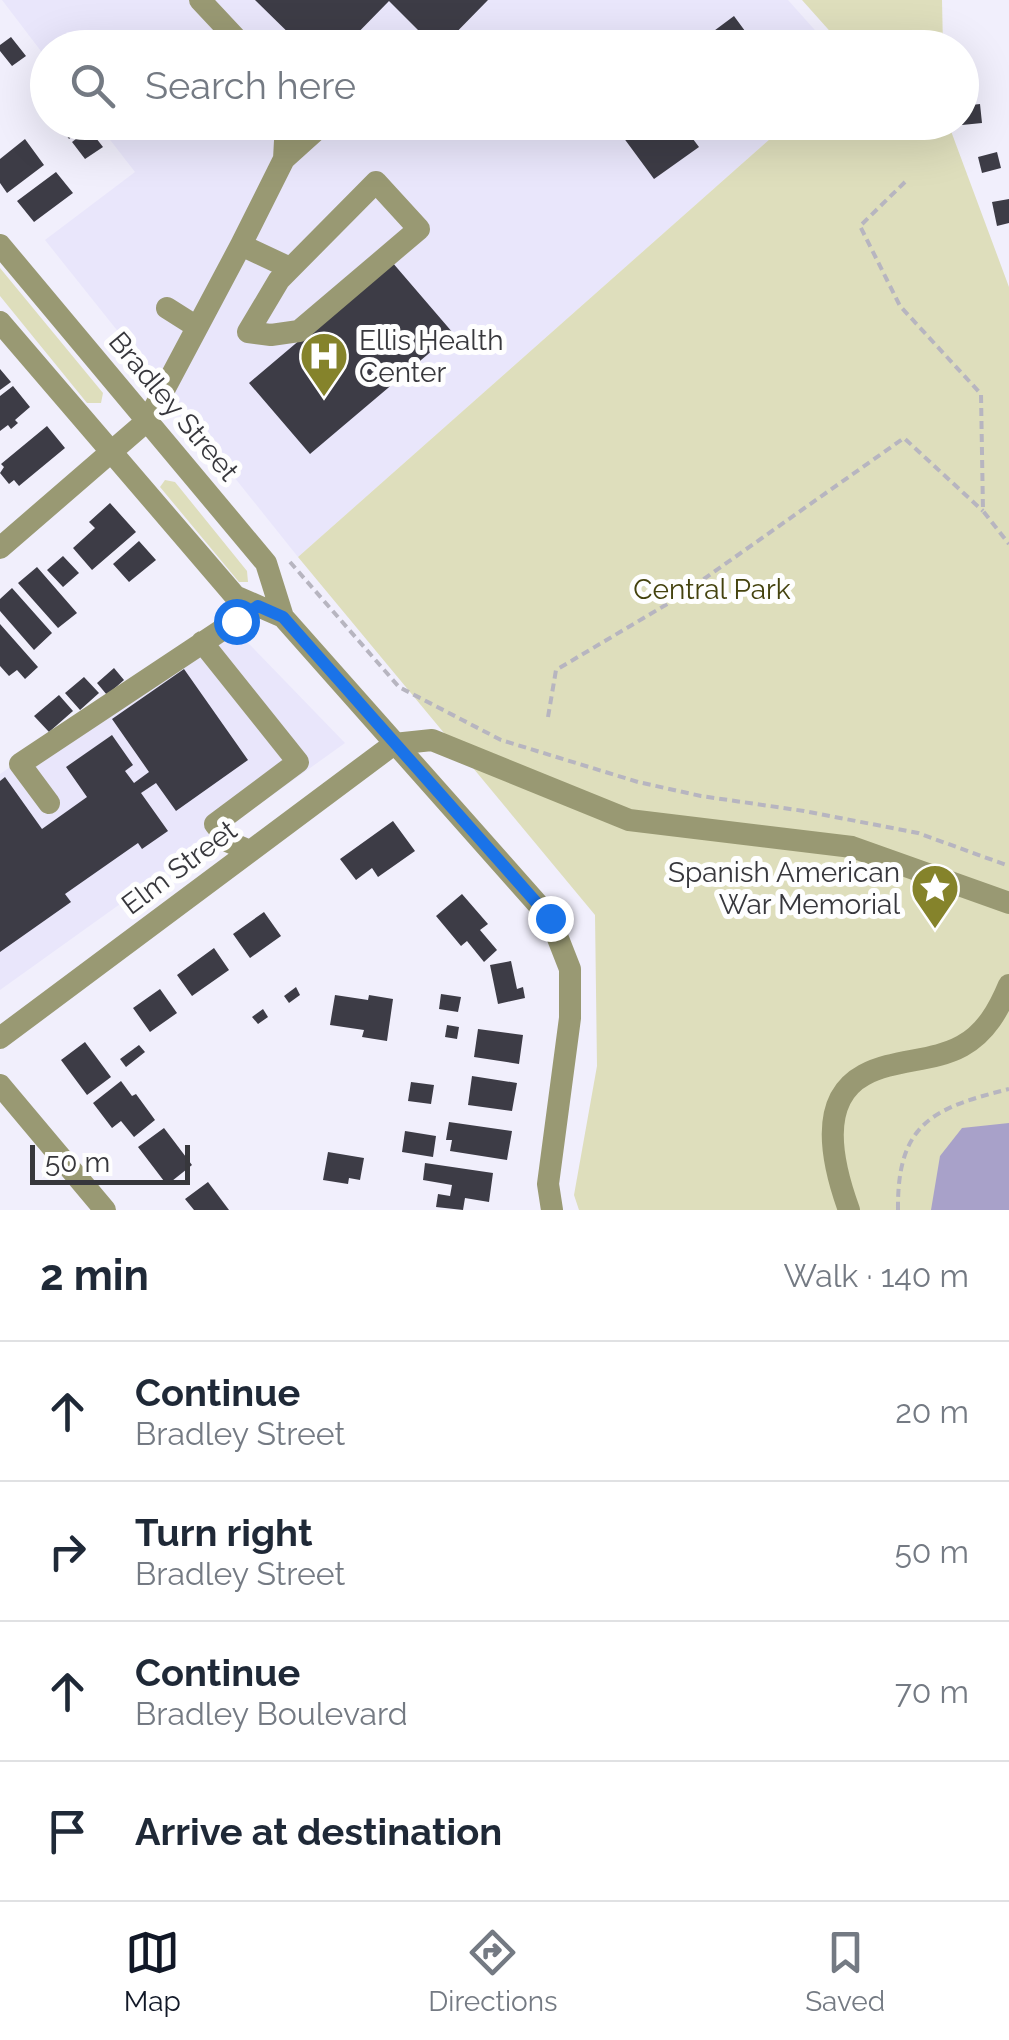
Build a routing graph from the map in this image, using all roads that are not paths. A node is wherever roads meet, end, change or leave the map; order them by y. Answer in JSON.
{"nodes":[{"id":1,"x":200,"y":0,"type":"edge"},
{"id":2,"x":228,"y":30,"type":"edge"},
{"id":3,"x":285,"y":140,"type":"edge"},
{"id":4,"x":305,"y":140,"type":"edge"},
{"id":5,"x":284,"y":159,"type":"junction"},
{"id":6,"x":0,"y":245,"type":"edge"},
{"id":7,"x":242,"y":245,"type":"junction"},
{"id":8,"x":290,"y":268,"type":"junction"},
{"id":9,"x":167,"y":308,"type":"dead end"},
{"id":10,"x":0,"y":322,"type":"edge"},
{"id":11,"x":197,"y":327,"type":"junction"},
{"id":12,"x":148,"y":420,"type":"junction"},
{"id":13,"x":112,"y":452,"type":"junction"},
{"id":14,"x":0,"y":548,"type":"edge"},
{"id":15,"x":258,"y":606,"type":"junction"},
{"id":16,"x":283,"y":617,"type":"junction"},
{"id":17,"x":202,"y":642,"type":"junction"},
{"id":18,"x":394,"y":744,"type":"junction"},
{"id":19,"x":49,"y":804,"type":"dead end"},
{"id":20,"x":250,"y":851,"type":"junction"},
{"id":21,"x":1009,"y":903,"type":"edge"},
{"id":22,"x":1009,"y":985,"type":"edge"},
{"id":23,"x":0,"y":1038,"type":"edge"},
{"id":24,"x":0,"y":1085,"type":"edge"},
{"id":25,"x":104,"y":1210,"type":"edge"},
{"id":26,"x":552,"y":1210,"type":"edge"},
{"id":27,"x":849,"y":1210,"type":"edge"}],
"edges":[{"from":1,"to":2,"type":"street"},
{"from":3,"to":5,"type":"street"},
{"from":4,"to":5,"type":"street"},
{"from":5,"to":7,"type":"street"},
{"from":6,"to":12,"type":"street","name":"Bradley Street"},
{"from":7,"to":8,"type":"street"},
{"from":7,"to":11,"type":"street"},
{"from":8,"to":8,"type":"street"},
{"from":9,"to":11,"type":"street"},
{"from":10,"to":13,"type":"street","name":"Bradley Street"},
{"from":11,"to":12,"type":"street"},
{"from":12,"to":13,"type":"street"},
{"from":12,"to":16,"type":"street","name":"Bradley Street"},
{"from":13,"to":14,"type":"street"},
{"from":13,"to":15,"type":"street","name":"Bradley Street"},
{"from":15,"to":16,"type":"street","name":"Bradley Street"},
{"from":15,"to":17,"type":"street"},
{"from":16,"to":18,"type":"street","name":"Bradley Street"},
{"from":17,"to":19,"type":"street"},
{"from":17,"to":20,"type":"street"},
{"from":18,"to":20,"type":"street","name":"Elm Street"},
{"from":18,"to":21,"type":"street"},
{"from":18,"to":26,"type":"street","name":"Bradley Street"},
{"from":20,"to":23,"type":"street","name":"Elm Street"},
{"from":22,"to":27,"type":"street"},
{"from":24,"to":25,"type":"street"}]}
